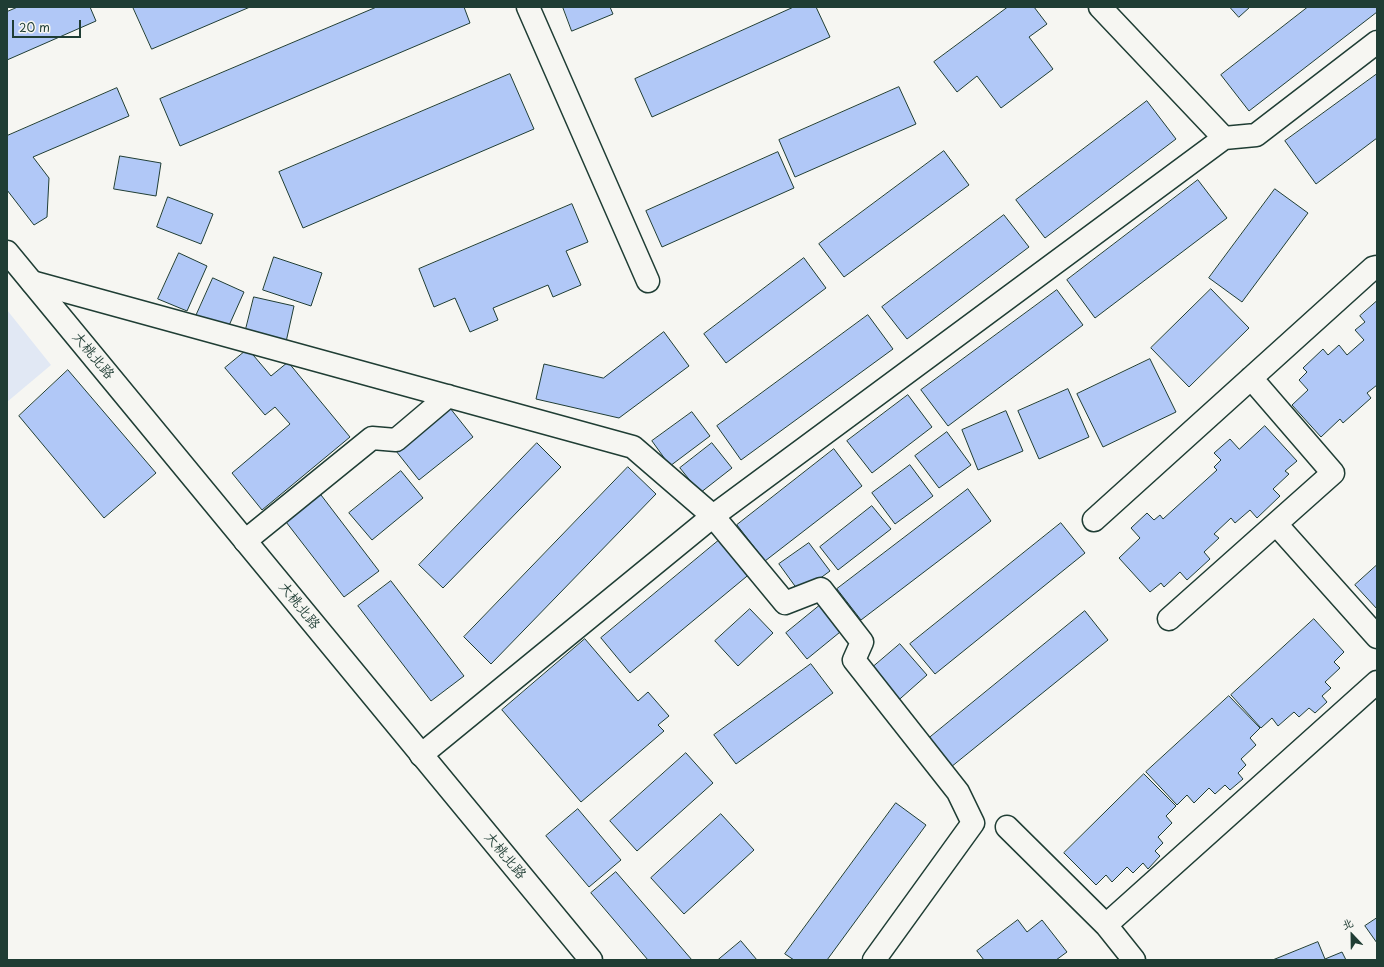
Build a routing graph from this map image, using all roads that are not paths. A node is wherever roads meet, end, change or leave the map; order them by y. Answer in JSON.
{"nodes":[{"id":1,"x":528,"y":7,"type":"edge"},
{"id":2,"x":1100,"y":7,"type":"edge"},
{"id":3,"x":1377,"y":42,"type":"edge"},
{"id":4,"x":1224,"y":138,"type":"junction"},
{"id":5,"x":7,"y":252,"type":"edge"},
{"id":6,"x":1377,"y":267,"type":"edge"},
{"id":7,"x":648,"y":281,"type":"dead end"},
{"id":8,"x":32,"y":282,"type":"junction"},
{"id":9,"x":1251,"y":378,"type":"junction"},
{"id":10,"x":448,"y":396,"type":"junction"},
{"id":11,"x":713,"y":516,"type":"junction"},
{"id":12,"x":1094,"y":520,"type":"dead end"},
{"id":13,"x":1276,"y":524,"type":"junction"},
{"id":14,"x":245,"y":541,"type":"junction"},
{"id":15,"x":1169,"y":619,"type":"dead end"},
{"id":16,"x":1377,"y":637,"type":"edge"},
{"id":17,"x":1377,"y":682,"type":"edge"},
{"id":18,"x":422,"y":755,"type":"junction"},
{"id":19,"x":1007,"y":828,"type":"dead end"},
{"id":20,"x":1106,"y":925,"type":"junction"},
{"id":21,"x":591,"y":960,"type":"edge"},
{"id":22,"x":874,"y":960,"type":"edge"},
{"id":23,"x":1134,"y":960,"type":"edge"}],
"edges":[{"from":1,"to":7,"type":"street"},
{"from":2,"to":4,"type":"street"},
{"from":3,"to":4,"type":"street"},
{"from":4,"to":11,"type":"street"},
{"from":5,"to":8,"type":"street","name":"大桃北路"},
{"from":6,"to":9,"type":"street"},
{"from":8,"to":10,"type":"street"},
{"from":8,"to":14,"type":"street","name":"大桃北路"},
{"from":9,"to":12,"type":"street"},
{"from":9,"to":13,"type":"street"},
{"from":10,"to":11,"type":"street"},
{"from":10,"to":14,"type":"street"},
{"from":11,"to":18,"type":"street"},
{"from":11,"to":22,"type":"street"},
{"from":13,"to":15,"type":"street"},
{"from":13,"to":16,"type":"street"},
{"from":14,"to":18,"type":"street","name":"大桃北路"},
{"from":17,"to":20,"type":"street"},
{"from":18,"to":21,"type":"street","name":"大桃北路"},
{"from":19,"to":20,"type":"street"},
{"from":20,"to":23,"type":"street"}]}
